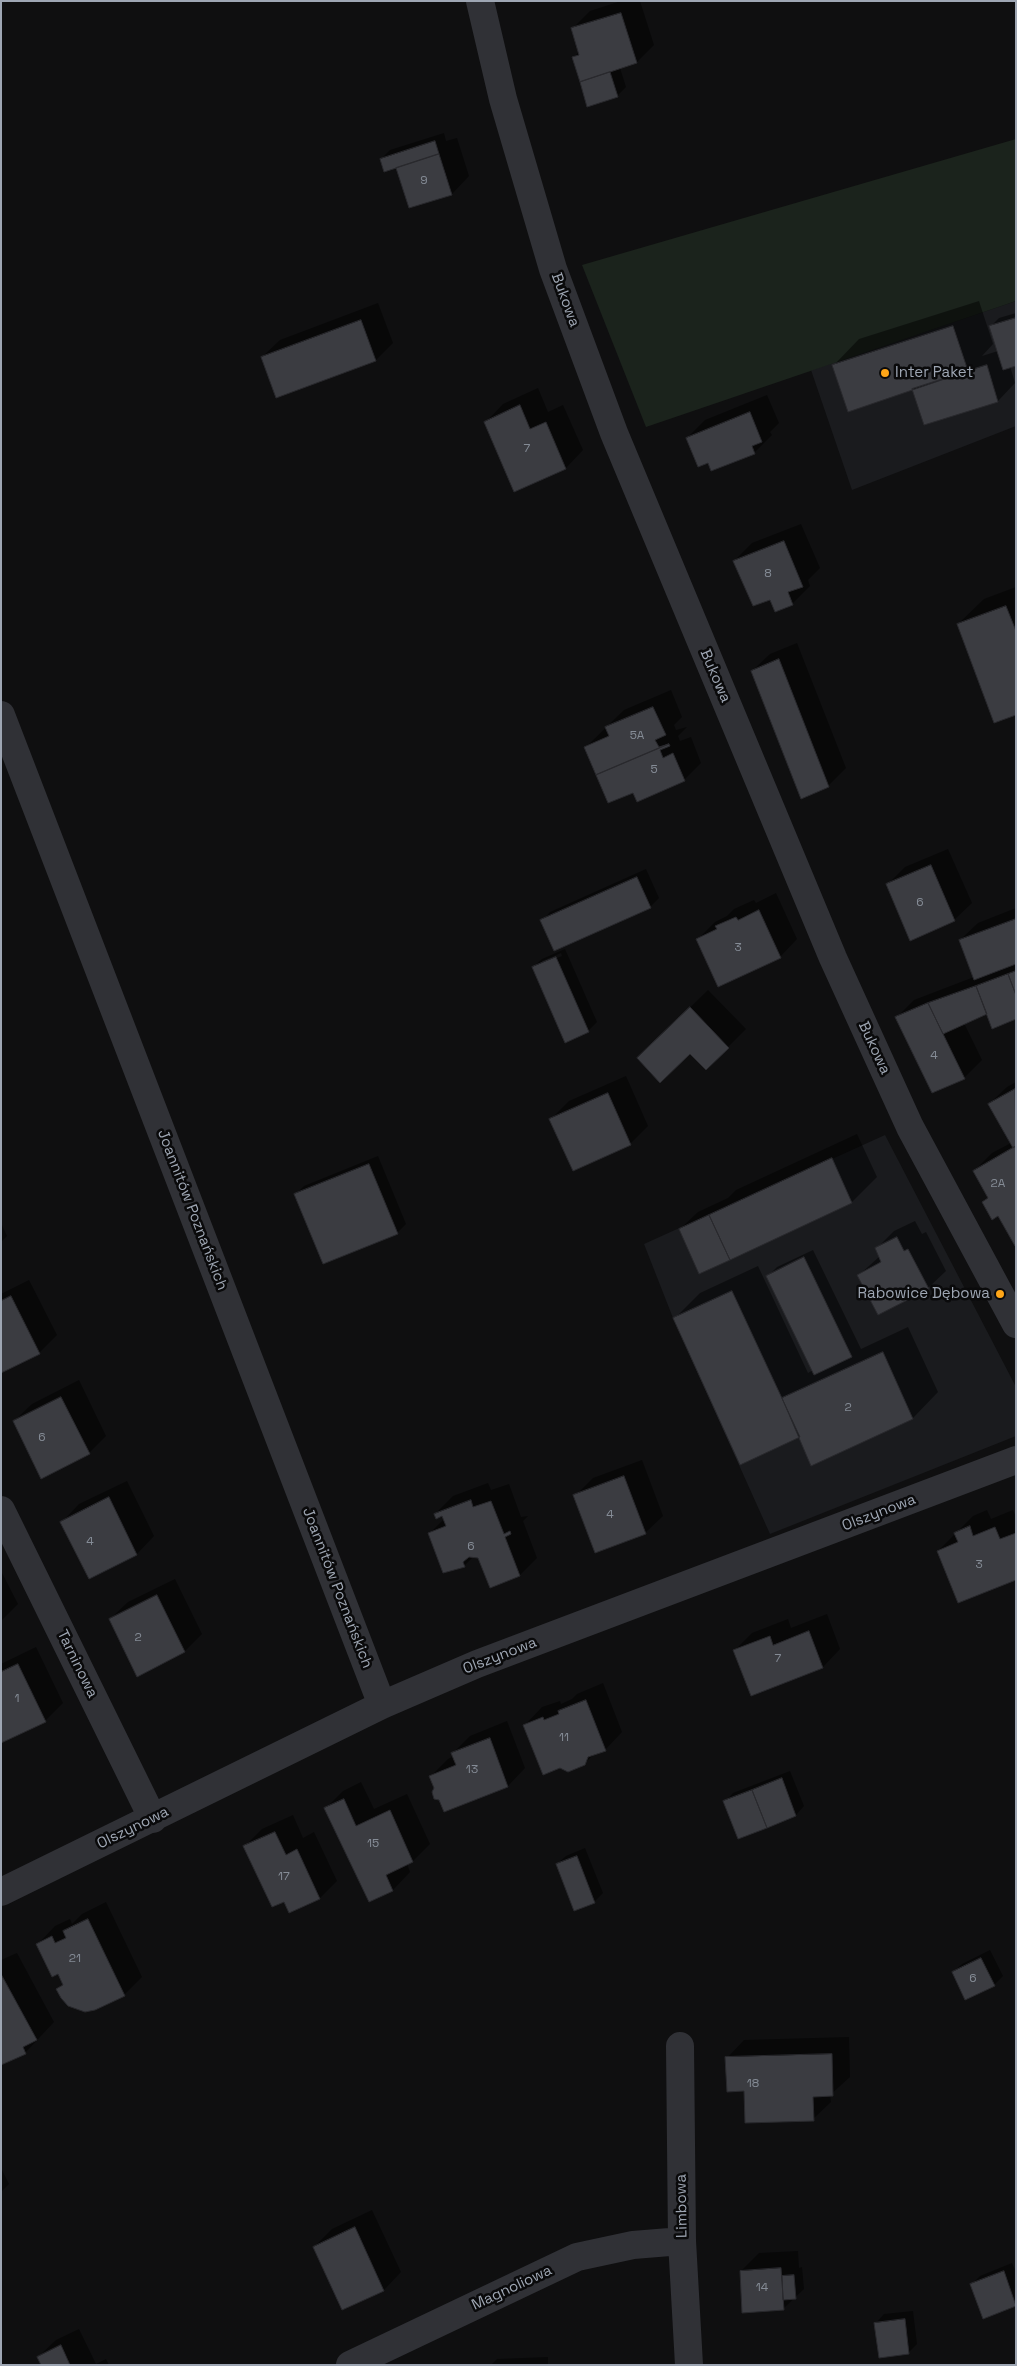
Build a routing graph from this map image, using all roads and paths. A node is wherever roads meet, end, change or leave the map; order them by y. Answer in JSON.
{"nodes":[{"id":1,"x":480,"y":1,"type":"edge"},
{"id":2,"x":1,"y":715,"type":"edge"},
{"id":3,"x":1016,"y":1324,"type":"edge"},
{"id":4,"x":1016,"y":1460,"type":"edge"},
{"id":5,"x":1,"y":1510,"type":"edge"},
{"id":6,"x":382,"y":1705,"type":"junction"},
{"id":7,"x":154,"y":1819,"type":"junction"},
{"id":8,"x":1,"y":1892,"type":"edge"},
{"id":9,"x":680,"y":2046,"type":"dead end"},
{"id":10,"x":682,"y":2241,"type":"junction"},
{"id":11,"x":350,"y":2365,"type":"edge"},
{"id":12,"x":689,"y":2365,"type":"edge"}],
"edges":[{"from":1,"to":3,"type":"street","name":"Bukowa"},
{"from":2,"to":6,"type":"street","name":"Joannitów Poznańskich"},
{"from":4,"to":6,"type":"street","name":"Olszynowa"},
{"from":5,"to":7,"type":"street","name":"Tarninowa"},
{"from":6,"to":7,"type":"street","name":"Olszynowa"},
{"from":7,"to":8,"type":"street","name":"Olszynowa"},
{"from":9,"to":10,"type":"street","name":"Limbowa"},
{"from":10,"to":11,"type":"street","name":"Magnoliowa"},
{"from":10,"to":12,"type":"street","name":"Limbowa"}]}
